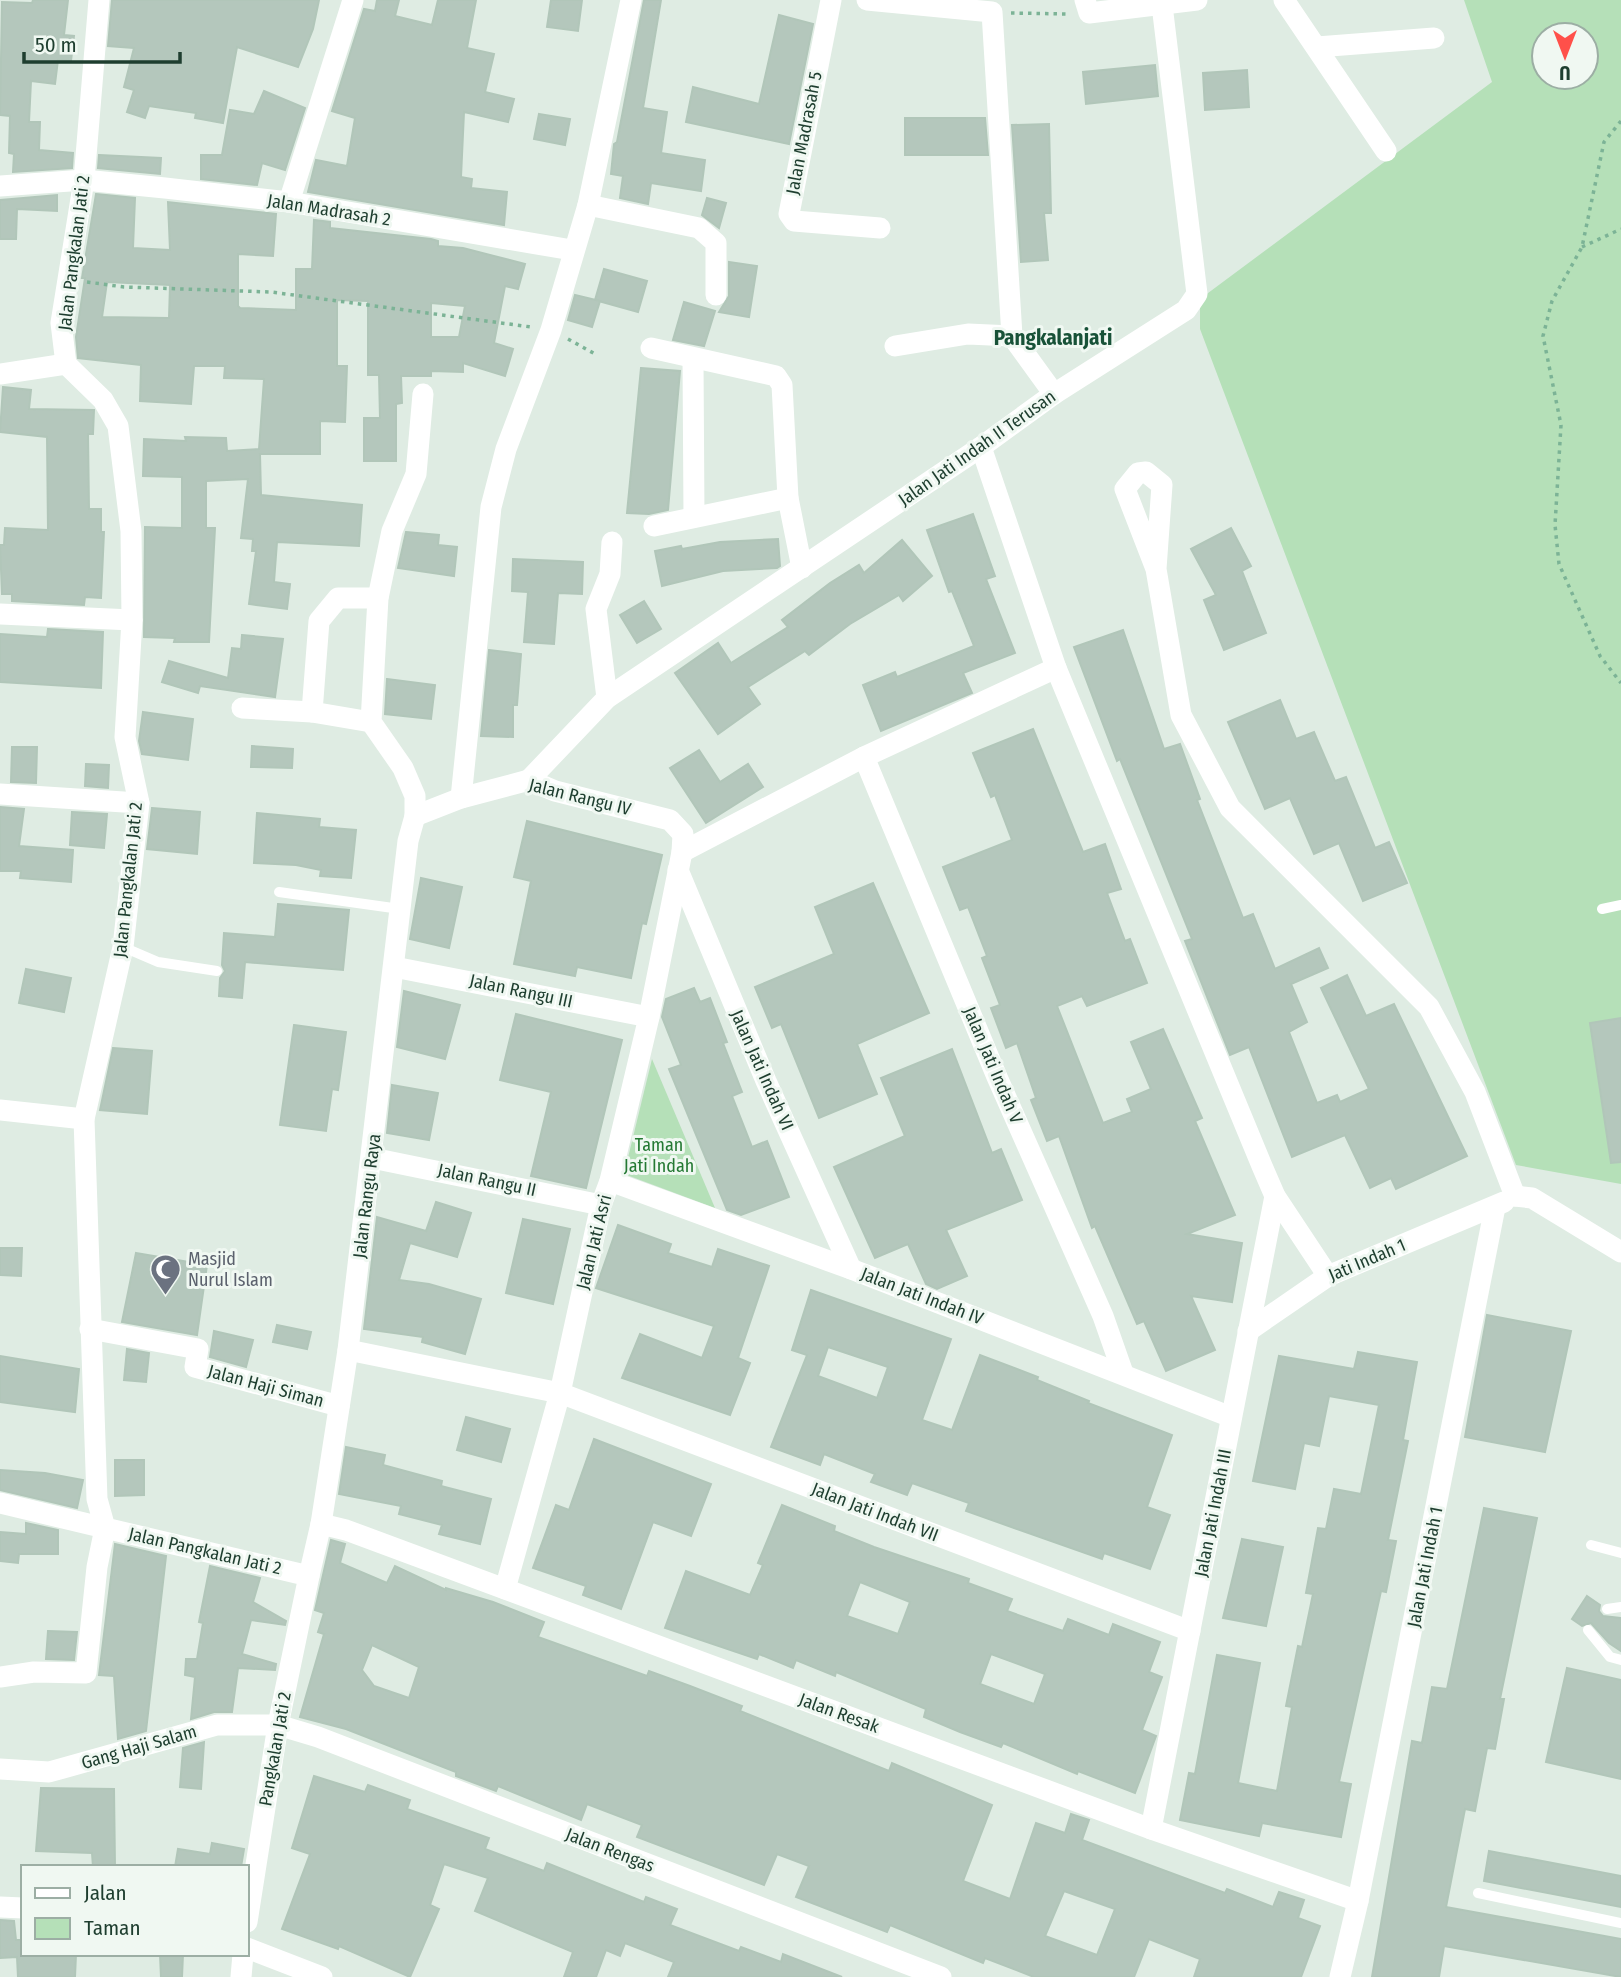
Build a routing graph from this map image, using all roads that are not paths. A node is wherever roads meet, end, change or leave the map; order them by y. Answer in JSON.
{"nodes":[{"id":1,"x":99,"y":0,"type":"edge"},
{"id":2,"x":353,"y":0,"type":"edge"},
{"id":3,"x":631,"y":0,"type":"edge"},
{"id":4,"x":831,"y":0,"type":"edge"},
{"id":5,"x":867,"y":0,"type":"edge"},
{"id":6,"x":1197,"y":0,"type":"edge"},
{"id":7,"x":1284,"y":0,"type":"edge"},
{"id":8,"x":1162,"y":3,"type":"edge"},
{"id":9,"x":1087,"y":7,"type":"edge"},
{"id":10,"x":1434,"y":38,"type":"dead end"},
{"id":11,"x":1317,"y":47,"type":"junction"},
{"id":12,"x":1386,"y":151,"type":"dead end"},
{"id":13,"x":84,"y":180,"type":"junction"},
{"id":14,"x":0,"y":186,"type":"edge"},
{"id":15,"x":289,"y":202,"type":"junction"},
{"id":16,"x":588,"y":205,"type":"junction"},
{"id":17,"x":880,"y":228,"type":"dead end"},
{"id":18,"x":572,"y":250,"type":"junction"},
{"id":19,"x":716,"y":295,"type":"dead end"},
{"id":20,"x":1012,"y":336,"type":"junction"},
{"id":21,"x":895,"y":346,"type":"dead end"},
{"id":22,"x":651,"y":348,"type":"dead end"},
{"id":23,"x":693,"y":360,"type":"junction"},
{"id":24,"x":66,"y":364,"type":"junction"},
{"id":25,"x":0,"y":374,"type":"edge"},
{"id":26,"x":424,"y":394,"type":"dead end"},
{"id":27,"x":1054,"y":394,"type":"junction"},
{"id":28,"x":981,"y":447,"type":"junction"},
{"id":29,"x":788,"y":498,"type":"junction"},
{"id":30,"x":694,"y":517,"type":"junction"},
{"id":31,"x":654,"y":526,"type":"dead end"},
{"id":32,"x":612,"y":542,"type":"dead end"},
{"id":33,"x":802,"y":568,"type":"junction"},
{"id":34,"x":1156,"y":569,"type":"dead end"},
{"id":35,"x":378,"y":598,"type":"junction"},
{"id":36,"x":0,"y":614,"type":"edge"},
{"id":37,"x":132,"y":620,"type":"junction"},
{"id":38,"x":1056,"y":668,"type":"junction"},
{"id":39,"x":607,"y":698,"type":"junction"},
{"id":40,"x":242,"y":708,"type":"dead end"},
{"id":41,"x":312,"y":712,"type":"junction"},
{"id":42,"x":371,"y":722,"type":"junction"},
{"id":43,"x":864,"y":757,"type":"junction"},
{"id":44,"x":528,"y":780,"type":"junction"},
{"id":45,"x":0,"y":794,"type":"edge"},
{"id":46,"x":461,"y":798,"type":"junction"},
{"id":47,"x":139,"y":803,"type":"junction"},
{"id":48,"x":415,"y":816,"type":"junction"},
{"id":49,"x":680,"y":860,"type":"junction"},
{"id":50,"x":279,"y":892,"type":"dead end"},
{"id":51,"x":1621,"y":905,"type":"edge"},
{"id":52,"x":400,"y":909,"type":"junction"},
{"id":53,"x":1602,"y":909,"type":"dead end"},
{"id":54,"x":123,"y":947,"type":"junction"},
{"id":55,"x":394,"y":967,"type":"junction"},
{"id":56,"x":217,"y":971,"type":"dead end"},
{"id":57,"x":649,"y":1017,"type":"junction"},
{"id":58,"x":0,"y":1110,"type":"edge"},
{"id":59,"x":84,"y":1119,"type":"junction"},
{"id":60,"x":372,"y":1158,"type":"junction"},
{"id":61,"x":610,"y":1181,"type":"junction"},
{"id":62,"x":1275,"y":1196,"type":"junction"},
{"id":63,"x":1515,"y":1196,"type":"junction"},
{"id":64,"x":601,"y":1205,"type":"junction"},
{"id":65,"x":1495,"y":1207,"type":"junction"},
{"id":66,"x":1621,"y":1252,"type":"edge"},
{"id":67,"x":851,"y":1269,"type":"junction"},
{"id":68,"x":1328,"y":1276,"type":"junction"},
{"id":69,"x":89,"y":1329,"type":"junction"},
{"id":70,"x":1248,"y":1331,"type":"junction"},
{"id":71,"x":348,"y":1350,"type":"junction"},
{"id":72,"x":1123,"y":1373,"type":"junction"},
{"id":73,"x":560,"y":1393,"type":"junction"},
{"id":74,"x":339,"y":1406,"type":"junction"},
{"id":75,"x":1231,"y":1417,"type":"junction"},
{"id":76,"x":0,"y":1503,"type":"edge"},
{"id":77,"x":321,"y":1524,"type":"junction"},
{"id":78,"x":105,"y":1528,"type":"junction"},
{"id":79,"x":1591,"y":1545,"type":"dead end"},
{"id":80,"x":1621,"y":1553,"type":"edge"},
{"id":81,"x":309,"y":1576,"type":"junction"},
{"id":82,"x":505,"y":1589,"type":"junction"},
{"id":83,"x":1621,"y":1607,"type":"edge"},
{"id":84,"x":1607,"y":1609,"type":"dead end"},
{"id":85,"x":1588,"y":1630,"type":"dead end"},
{"id":86,"x":1190,"y":1631,"type":"junction"},
{"id":87,"x":1621,"y":1660,"type":"edge"},
{"id":88,"x":0,"y":1677,"type":"edge"},
{"id":89,"x":278,"y":1725,"type":"junction"},
{"id":90,"x":0,"y":1769,"type":"edge"},
{"id":91,"x":1151,"y":1829,"type":"junction"},
{"id":92,"x":1478,"y":1893,"type":"dead end"},
{"id":93,"x":1358,"y":1901,"type":"junction"},
{"id":94,"x":0,"y":1906,"type":"edge"},
{"id":95,"x":21,"y":1908,"type":"edge"},
{"id":96,"x":248,"y":1916,"type":"edge"},
{"id":97,"x":1621,"y":1923,"type":"edge"},
{"id":98,"x":248,"y":1948,"type":"edge"},
{"id":99,"x":243,"y":1956,"type":"edge"},
{"id":100,"x":241,"y":1977,"type":"edge"},
{"id":101,"x":322,"y":1977,"type":"edge"},
{"id":102,"x":941,"y":1977,"type":"edge"},
{"id":103,"x":1340,"y":1977,"type":"edge"}],
"edges":[{"from":1,"to":13,"type":"street","name":"Jalan Pangkalan Jati 2"},
{"from":2,"to":15,"type":"street"},
{"from":3,"to":16,"type":"street"},
{"from":4,"to":17,"type":"street","name":"Jalan Madrasah 5"},
{"from":5,"to":20,"type":"street"},
{"from":6,"to":8,"type":"street"},
{"from":7,"to":11,"type":"street"},
{"from":8,"to":9,"type":"street"},
{"from":8,"to":27,"type":"street","name":"Jalan Jati Indah II Terusan"},
{"from":10,"to":11,"type":"street"},
{"from":11,"to":12,"type":"street"},
{"from":13,"to":14,"type":"street","name":"Jalan Madrasah 2"},
{"from":13,"to":15,"type":"street","name":"Jalan Madrasah 2"},
{"from":13,"to":24,"type":"street","name":"Jalan Pangkalan Jati 2"},
{"from":15,"to":18,"type":"street","name":"Jalan Madrasah 2"},
{"from":16,"to":18,"type":"street"},
{"from":16,"to":19,"type":"street"},
{"from":18,"to":46,"type":"street"},
{"from":20,"to":21,"type":"street"},
{"from":20,"to":27,"type":"street"},
{"from":22,"to":23,"type":"street"},
{"from":23,"to":29,"type":"street"},
{"from":23,"to":30,"type":"street"},
{"from":24,"to":25,"type":"street"},
{"from":24,"to":37,"type":"street","name":"Jalan Pangkalan Jati 2"},
{"from":26,"to":35,"type":"street"},
{"from":27,"to":28,"type":"street","name":"Jalan Jati Indah II Terusan"},
{"from":28,"to":33,"type":"street","name":"Jalan Jati Indah II Terusan"},
{"from":28,"to":38,"type":"street"},
{"from":29,"to":30,"type":"street"},
{"from":29,"to":33,"type":"street"},
{"from":30,"to":31,"type":"street"},
{"from":32,"to":39,"type":"street"},
{"from":33,"to":39,"type":"street","name":"Jalan Jati Indah II Terusan"},
{"from":34,"to":63,"type":"street"},
{"from":35,"to":41,"type":"street"},
{"from":35,"to":42,"type":"street"},
{"from":36,"to":37,"type":"street"},
{"from":37,"to":47,"type":"street","name":"Jalan Pangkalan Jati 2"},
{"from":38,"to":43,"type":"street"},
{"from":38,"to":62,"type":"street"},
{"from":39,"to":44,"type":"street","name":"Jalan Jati Indah II Terusan"},
{"from":40,"to":41,"type":"street"},
{"from":41,"to":42,"type":"street"},
{"from":42,"to":48,"type":"street"},
{"from":43,"to":49,"type":"street"},
{"from":43,"to":72,"type":"street","name":"Jalan Jati Indah V"},
{"from":44,"to":46,"type":"street","name":"Jalan Rangu IV"},
{"from":44,"to":49,"type":"street","name":"Jalan Rangu IV"},
{"from":45,"to":47,"type":"street"},
{"from":46,"to":48,"type":"street","name":"Jalan Rangu IV"},
{"from":47,"to":54,"type":"street","name":"Jalan Pangkalan Jati 2"},
{"from":48,"to":52,"type":"street","name":"Jalan Rangu Raya"},
{"from":49,"to":57,"type":"street","name":"Jalan Jati Asri"},
{"from":49,"to":67,"type":"street","name":"Jalan Jati Indah VI"},
{"from":50,"to":52,"type":"lane"},
{"from":51,"to":53,"type":"lane"},
{"from":52,"to":55,"type":"street","name":"Jalan Rangu Raya"},
{"from":54,"to":56,"type":"lane"},
{"from":54,"to":59,"type":"street","name":"Jalan Pangkalan Jati 2"},
{"from":55,"to":57,"type":"street","name":"Jalan Rangu III"},
{"from":55,"to":60,"type":"street","name":"Jalan Rangu Raya"},
{"from":57,"to":61,"type":"street","name":"Jalan Jati Asri"},
{"from":58,"to":59,"type":"street"},
{"from":59,"to":69,"type":"street","name":"Jalan Pangkalan Jati 2"},
{"from":60,"to":64,"type":"street","name":"Jalan Rangu II"},
{"from":60,"to":71,"type":"street","name":"Jalan Rangu Raya"},
{"from":61,"to":64,"type":"street","name":"Jalan Jati Asri"},
{"from":61,"to":67,"type":"street","name":"Jalan Jati Indah IV"},
{"from":62,"to":68,"type":"street"},
{"from":62,"to":70,"type":"street","name":"Jalan Jati Indah III"},
{"from":63,"to":65,"type":"street","name":"Jati Indah 1"},
{"from":63,"to":66,"type":"street"},
{"from":64,"to":73,"type":"street","name":"Jalan Jati Asri"},
{"from":65,"to":68,"type":"street","name":"Jati Indah 1"},
{"from":65,"to":93,"type":"street","name":"Jalan Jati Indah 1"},
{"from":67,"to":72,"type":"street","name":"Jalan Jati Indah IV"},
{"from":68,"to":70,"type":"street","name":"Jati Indah 1"},
{"from":69,"to":74,"type":"street","name":"Jalan Haji Siman"},
{"from":69,"to":78,"type":"street","name":"Jalan Pangkalan Jati 2"},
{"from":70,"to":75,"type":"street","name":"Jalan Jati Indah III"},
{"from":71,"to":73,"type":"street","name":"Jalan Jati Indah VII"},
{"from":71,"to":74,"type":"street","name":"Jalan Rangu Raya"},
{"from":72,"to":75,"type":"street","name":"Jalan Jati Indah IV"},
{"from":73,"to":82,"type":"street","name":"Jalan Jati Asri"},
{"from":73,"to":86,"type":"street","name":"Jalan Jati Indah VII"},
{"from":74,"to":77,"type":"street","name":"Jalan Rangu Raya"},
{"from":75,"to":86,"type":"street","name":"Jalan Jati Indah III"},
{"from":76,"to":78,"type":"street"},
{"from":77,"to":81,"type":"street","name":"Jalan Rangu Raya"},
{"from":77,"to":82,"type":"street","name":"Jalan Resak"},
{"from":78,"to":81,"type":"street","name":"Jalan Pangkalan Jati 2"},
{"from":78,"to":88,"type":"street"},
{"from":79,"to":80,"type":"lane"},
{"from":81,"to":89,"type":"street","name":"Pangkalan Jati 2"},
{"from":82,"to":91,"type":"street","name":"Jalan Resak"},
{"from":83,"to":84,"type":"lane"},
{"from":85,"to":87,"type":"lane"},
{"from":86,"to":91,"type":"street","name":"Jalan Jati Indah III"},
{"from":89,"to":90,"type":"street","name":"Gang Haji Salam"},
{"from":89,"to":96,"type":"street","name":"Pangkalan Jati 2"},
{"from":89,"to":102,"type":"street","name":"Jalan Rengas"},
{"from":91,"to":93,"type":"street","name":"Jalan Resak"},
{"from":92,"to":97,"type":"lane"},
{"from":93,"to":103,"type":"street"},
{"from":94,"to":95,"type":"street"},
{"from":98,"to":101,"type":"street"},
{"from":99,"to":100,"type":"street"}]}
